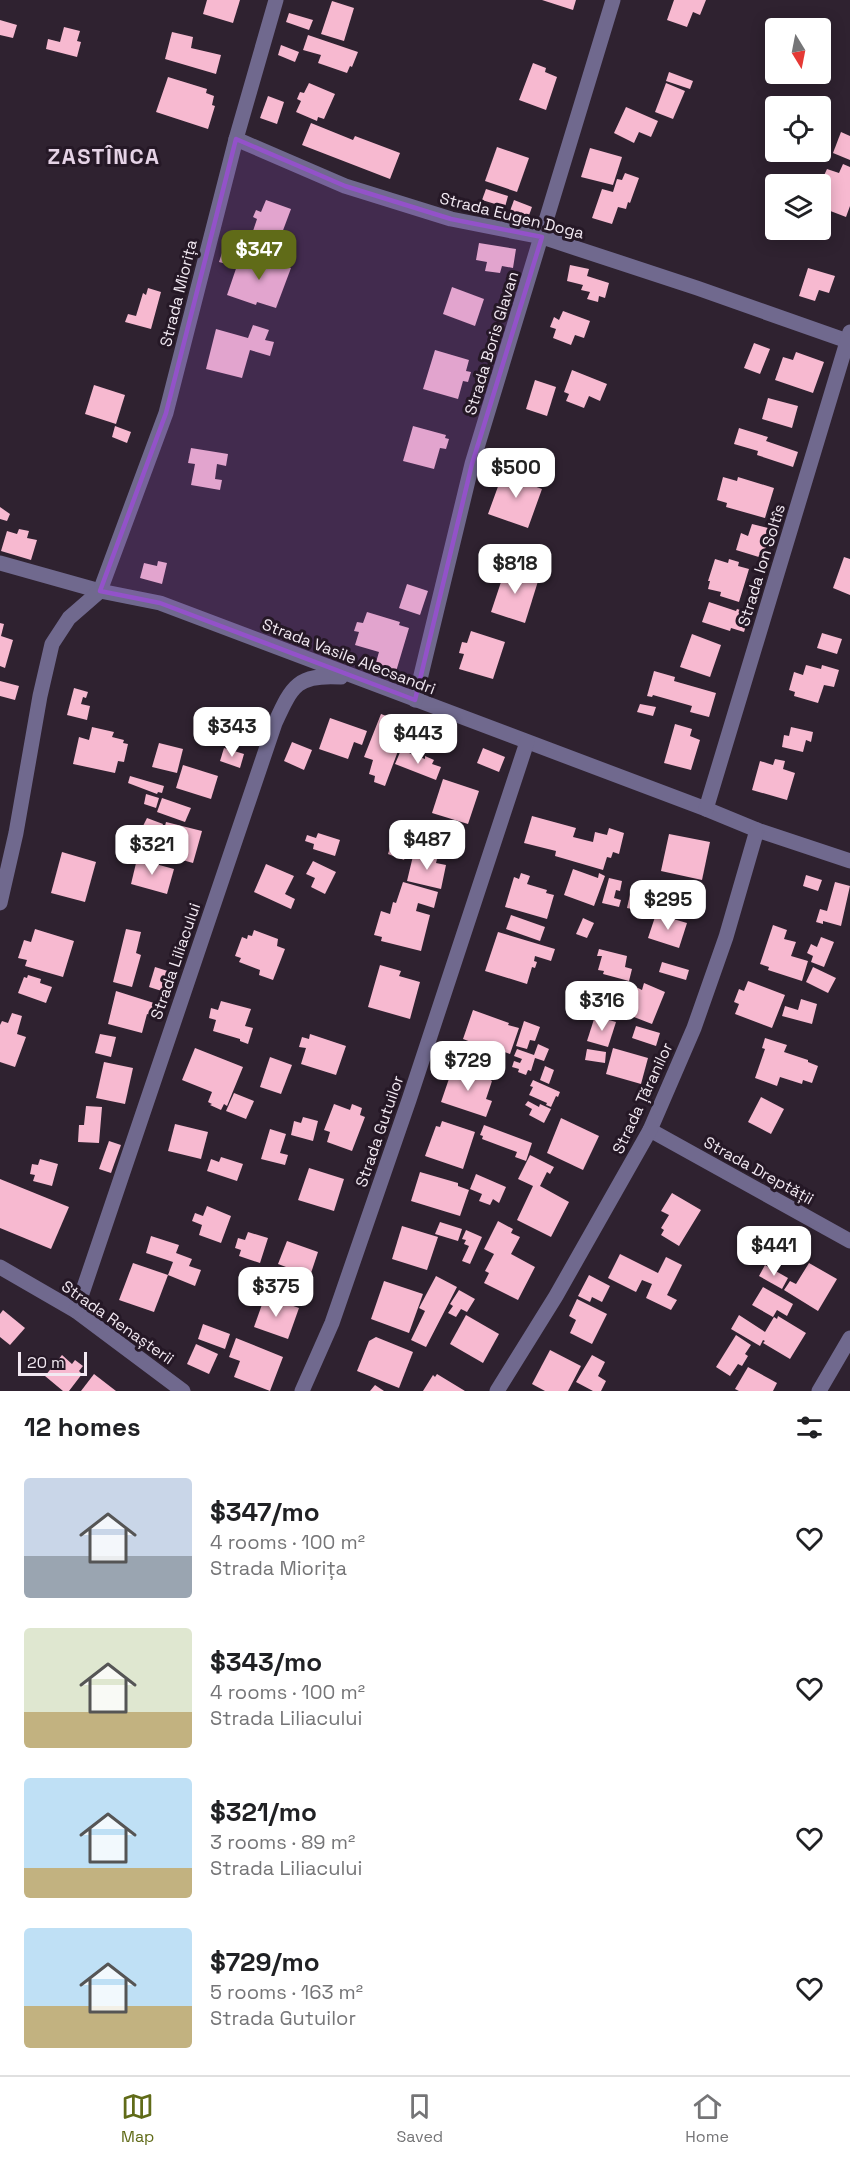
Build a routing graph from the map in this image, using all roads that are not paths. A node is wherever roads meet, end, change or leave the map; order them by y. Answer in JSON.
{"nodes":[{"id":1,"x":276,"y":0,"type":"edge"},
{"id":2,"x":613,"y":0,"type":"edge"},
{"id":3,"x":236,"y":139,"type":"junction"},
{"id":4,"x":542,"y":237,"type":"junction"},
{"id":5,"x":849,"y":338,"type":"edge"},
{"id":6,"x":0,"y":562,"type":"edge"},
{"id":7,"x":100,"y":591,"type":"junction"},
{"id":8,"x":356,"y":677,"type":"junction"},
{"id":9,"x":415,"y":700,"type":"junction"},
{"id":10,"x":527,"y":742,"type":"junction"},
{"id":11,"x":706,"y":809,"type":"junction"},
{"id":12,"x":757,"y":830,"type":"junction"},
{"id":13,"x":850,"y":861,"type":"edge"},
{"id":14,"x":0,"y":903,"type":"edge"},
{"id":15,"x":650,"y":1130,"type":"junction"},
{"id":16,"x":850,"y":1241,"type":"edge"},
{"id":17,"x":0,"y":1267,"type":"edge"},
{"id":18,"x":76,"y":1311,"type":"junction"},
{"id":19,"x":850,"y":1338,"type":"edge"},
{"id":20,"x":183,"y":1391,"type":"edge"},
{"id":21,"x":302,"y":1391,"type":"edge"},
{"id":22,"x":496,"y":1391,"type":"edge"},
{"id":23,"x":819,"y":1391,"type":"edge"}],
"edges":[{"from":1,"to":3,"type":"street","name":"Strada Miorița"},
{"from":2,"to":4,"type":"street","name":"Strada Boris Glavan"},
{"from":3,"to":4,"type":"street","name":"Strada Eugen Doga"},
{"from":3,"to":7,"type":"street","name":"Strada Miorița"},
{"from":4,"to":5,"type":"street","name":"Strada Eugen Doga"},
{"from":4,"to":9,"type":"street","name":"Strada Boris Glavan"},
{"from":5,"to":11,"type":"street","name":"Strada Ion Soltîs"},
{"from":6,"to":7,"type":"street","name":"Strada Vasile Alecsandri"},
{"from":7,"to":8,"type":"street","name":"Strada Vasile Alecsandri"},
{"from":7,"to":14,"type":"street"},
{"from":8,"to":9,"type":"street","name":"Strada Vasile Alecsandri"},
{"from":8,"to":18,"type":"street","name":"Strada Liliacului"},
{"from":9,"to":10,"type":"street","name":"Strada Vasile Alecsandri"},
{"from":10,"to":11,"type":"street","name":"Strada Vasile Alecsandri"},
{"from":10,"to":21,"type":"street","name":"Strada Gutuilor"},
{"from":11,"to":12,"type":"street","name":"Strada Vasile Alecsandri"},
{"from":12,"to":13,"type":"street","name":"Strada Vasile Alecsandri"},
{"from":12,"to":15,"type":"street","name":"Strada Țăranilor"},
{"from":15,"to":16,"type":"street","name":"Strada Dreptății"},
{"from":15,"to":22,"type":"street","name":"Strada Țăranilor"},
{"from":17,"to":18,"type":"street","name":"Strada Renașterii"},
{"from":18,"to":20,"type":"street","name":"Strada Renașterii"},
{"from":19,"to":23,"type":"street"}]}
